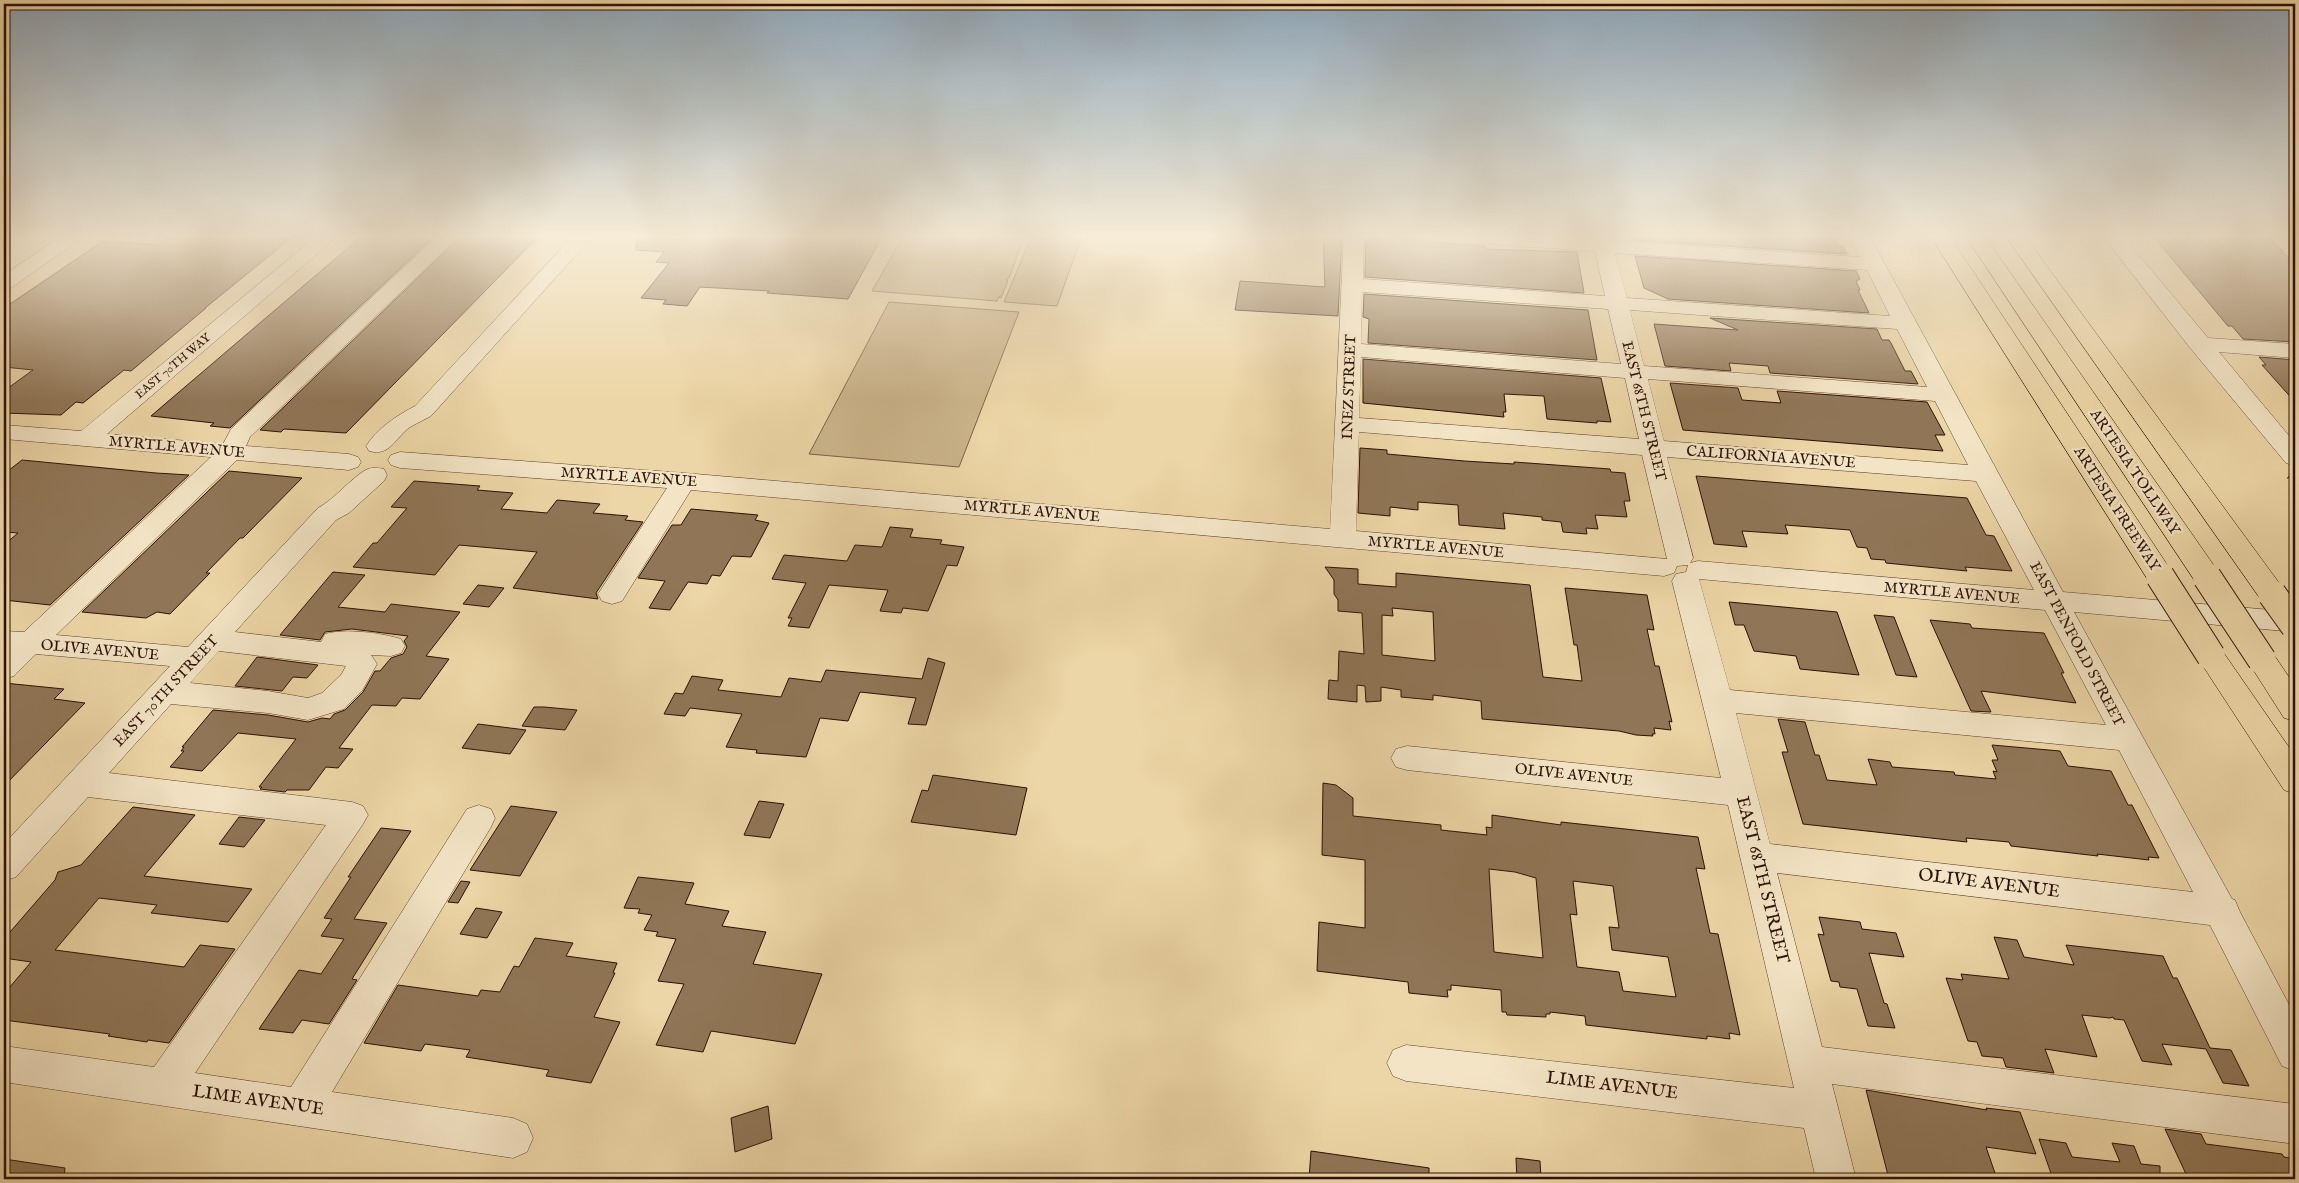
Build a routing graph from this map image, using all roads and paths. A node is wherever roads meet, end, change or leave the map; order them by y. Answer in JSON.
{"nodes":[{"id":1,"x":264,"y":290,"type":"edge"},
{"id":2,"x":392,"y":290,"type":"edge"},
{"id":3,"x":534,"y":290,"type":"edge"},
{"id":4,"x":1352,"y":290,"type":"edge"},
{"id":5,"x":1429,"y":290,"type":"edge"},
{"id":6,"x":1615,"y":290,"type":"edge"},
{"id":7,"x":1887,"y":290,"type":"edge"},
{"id":8,"x":1975,"y":290,"type":"edge"},
{"id":9,"x":2012,"y":290,"type":"edge"},
{"id":10,"x":2054,"y":290,"type":"edge"},
{"id":11,"x":2156,"y":290,"type":"edge"},
{"id":12,"x":1618,"y":303,"type":"junction"},
{"id":13,"x":1904,"y":323,"type":"junction"},
{"id":14,"x":2199,"y":344,"type":"junction"},
{"id":15,"x":1350,"y":350,"type":"junction"},
{"id":16,"x":2295,"y":351,"type":"edge"},
{"id":17,"x":1634,"y":370,"type":"junction"},
{"id":18,"x":1942,"y":395,"type":"junction"},
{"id":19,"x":1348,"y":424,"type":"junction"},
{"id":20,"x":4,"y":432,"type":"edge"},
{"id":21,"x":85,"y":440,"type":"junction"},
{"id":22,"x":1654,"y":448,"type":"junction"},
{"id":23,"x":232,"y":451,"type":"junction"},
{"id":24,"x":393,"y":452,"type":"junction"},
{"id":25,"x":2295,"y":458,"type":"edge"},
{"id":26,"x":349,"y":467,"type":"junction"},
{"id":27,"x":1985,"y":474,"type":"junction"},
{"id":28,"x":375,"y":475,"type":"junction"},
{"id":29,"x":684,"y":481,"type":"junction"},
{"id":30,"x":327,"y":514,"type":"junction"},
{"id":31,"x":1343,"y":538,"type":"junction"},
{"id":32,"x":1682,"y":569,"type":"junction"},
{"id":33,"x":612,"y":594,"type":"dead end"},
{"id":34,"x":2054,"y":602,"type":"junction"},
{"id":35,"x":2295,"y":624,"type":"edge"},
{"id":36,"x":17,"y":642,"type":"edge"},
{"id":37,"x":210,"y":643,"type":"junction"},
{"id":38,"x":391,"y":646,"type":"dead end"},
{"id":39,"x":4,"y":668,"type":"edge"},
{"id":40,"x":165,"y":692,"type":"junction"},
{"id":41,"x":1718,"y":700,"type":"junction"},
{"id":42,"x":2295,"y":710,"type":"edge"},
{"id":43,"x":2128,"y":739,"type":"junction"},
{"id":44,"x":1407,"y":758,"type":"dead end"},
{"id":45,"x":2295,"y":781,"type":"edge"},
{"id":46,"x":82,"y":783,"type":"junction"},
{"id":47,"x":1740,"y":793,"type":"junction"},
{"id":48,"x":479,"y":818,"type":"dead end"},
{"id":49,"x":1756,"y":856,"type":"junction"},
{"id":50,"x":4,"y":867,"type":"edge"},
{"id":51,"x":2223,"y":911,"type":"junction"},
{"id":52,"x":2295,"y":1052,"type":"edge"},
{"id":53,"x":1406,"y":1063,"type":"dead end"},
{"id":54,"x":1807,"y":1063,"type":"junction"},
{"id":55,"x":4,"y":1064,"type":"edge"},
{"id":56,"x":163,"y":1087,"type":"junction"},
{"id":57,"x":301,"y":1107,"type":"junction"},
{"id":58,"x":1819,"y":1110,"type":"junction"},
{"id":59,"x":2295,"y":1124,"type":"edge"},
{"id":60,"x":513,"y":1138,"type":"dead end"},
{"id":61,"x":1836,"y":1179,"type":"edge"}],
"edges":[{"from":1,"to":21,"type":"street","name":"EAST 70TH WAY"},
{"from":2,"to":23,"type":"street"},
{"from":3,"to":24,"type":"street"},
{"from":4,"to":15,"type":"street","name":"INEZ STREET"},
{"from":5,"to":12,"type":"street"},
{"from":6,"to":12,"type":"street","name":"EAST 68TH STREET"},
{"from":7,"to":13,"type":"street","name":"EAST PENFOLD STREET"},
{"from":8,"to":45,"type":"highway","name":"ARTESIA FREEWAY","bridge":true},
{"from":9,"to":42,"type":"highway","name":"ARTESIA TOLLWAY","bridge":true},
{"from":10,"to":35,"type":"highway","bridge":true},
{"from":11,"to":14,"type":"street"},
{"from":12,"to":13,"type":"street"},
{"from":12,"to":17,"type":"street","name":"EAST 68TH STREET"},
{"from":13,"to":18,"type":"street","name":"EAST PENFOLD STREET"},
{"from":14,"to":16,"type":"street"},
{"from":14,"to":25,"type":"street"},
{"from":15,"to":17,"type":"street"},
{"from":15,"to":19,"type":"street","name":"INEZ STREET"},
{"from":17,"to":18,"type":"street"},
{"from":17,"to":22,"type":"street","name":"EAST 68TH STREET"},
{"from":18,"to":27,"type":"street","name":"EAST PENFOLD STREET"},
{"from":19,"to":22,"type":"street","name":"CALIFORNIA AVENUE"},
{"from":19,"to":31,"type":"street","name":"INEZ STREET"},
{"from":20,"to":21,"type":"street","name":"MYRTLE AVENUE"},
{"from":21,"to":23,"type":"street","name":"MYRTLE AVENUE"},
{"from":22,"to":27,"type":"street","name":"CALIFORNIA AVENUE"},
{"from":22,"to":32,"type":"street","name":"EAST 68TH STREET"},
{"from":23,"to":26,"type":"street","name":"MYRTLE AVENUE"},
{"from":23,"to":36,"type":"street"},
{"from":24,"to":26,"type":"street"},
{"from":24,"to":28,"type":"street","name":"EAST 70TH STREET"},
{"from":24,"to":29,"type":"street","name":"MYRTLE AVENUE"},
{"from":26,"to":28,"type":"street","name":"MYRTLE AVENUE"},
{"from":26,"to":30,"type":"street","name":"EAST 70TH STREET"},
{"from":27,"to":34,"type":"street","name":"EAST PENFOLD STREET"},
{"from":28,"to":30,"type":"street","name":"EAST 70TH STREET"},
{"from":29,"to":31,"type":"street","name":"MYRTLE AVENUE"},
{"from":29,"to":33,"type":"street"},
{"from":30,"to":37,"type":"street","name":"EAST 70TH STREET"},
{"from":31,"to":32,"type":"street","name":"MYRTLE AVENUE"},
{"from":32,"to":34,"type":"street","name":"MYRTLE AVENUE"},
{"from":32,"to":41,"type":"street","name":"EAST 68TH STREET"},
{"from":34,"to":35,"type":"street","name":"MYRTLE AVENUE"},
{"from":34,"to":43,"type":"street","name":"EAST PENFOLD STREET"},
{"from":36,"to":37,"type":"street","name":"OLIVE AVENUE"},
{"from":36,"to":39,"type":"street"},
{"from":37,"to":38,"type":"street"},
{"from":37,"to":40,"type":"street","name":"EAST 70TH STREET"},
{"from":37,"to":40,"type":"street"},
{"from":40,"to":46,"type":"street","name":"EAST 70TH STREET"},
{"from":41,"to":43,"type":"street"},
{"from":41,"to":47,"type":"street","name":"EAST 68TH STREET"},
{"from":43,"to":51,"type":"street","name":"EAST PENFOLD STREET"},
{"from":44,"to":47,"type":"street","name":"OLIVE AVENUE"},
{"from":46,"to":50,"type":"street","name":"EAST 70TH STREET"},
{"from":46,"to":56,"type":"street"},
{"from":47,"to":49,"type":"street","name":"EAST 68TH STREET"},
{"from":48,"to":57,"type":"street"},
{"from":49,"to":51,"type":"street","name":"OLIVE AVENUE"},
{"from":49,"to":54,"type":"street","name":"EAST 68TH STREET"},
{"from":51,"to":52,"type":"street","name":"EAST PENFOLD STREET"},
{"from":53,"to":58,"type":"street","name":"LIME AVENUE"},
{"from":54,"to":58,"type":"street","name":"EAST 68TH STREET"},
{"from":54,"to":59,"type":"street"},
{"from":55,"to":56,"type":"street","name":"LIME AVENUE"},
{"from":56,"to":57,"type":"street","name":"LIME AVENUE"},
{"from":57,"to":60,"type":"street","name":"LIME AVENUE"},
{"from":58,"to":61,"type":"street","name":"EAST 68TH STREET"}]}
